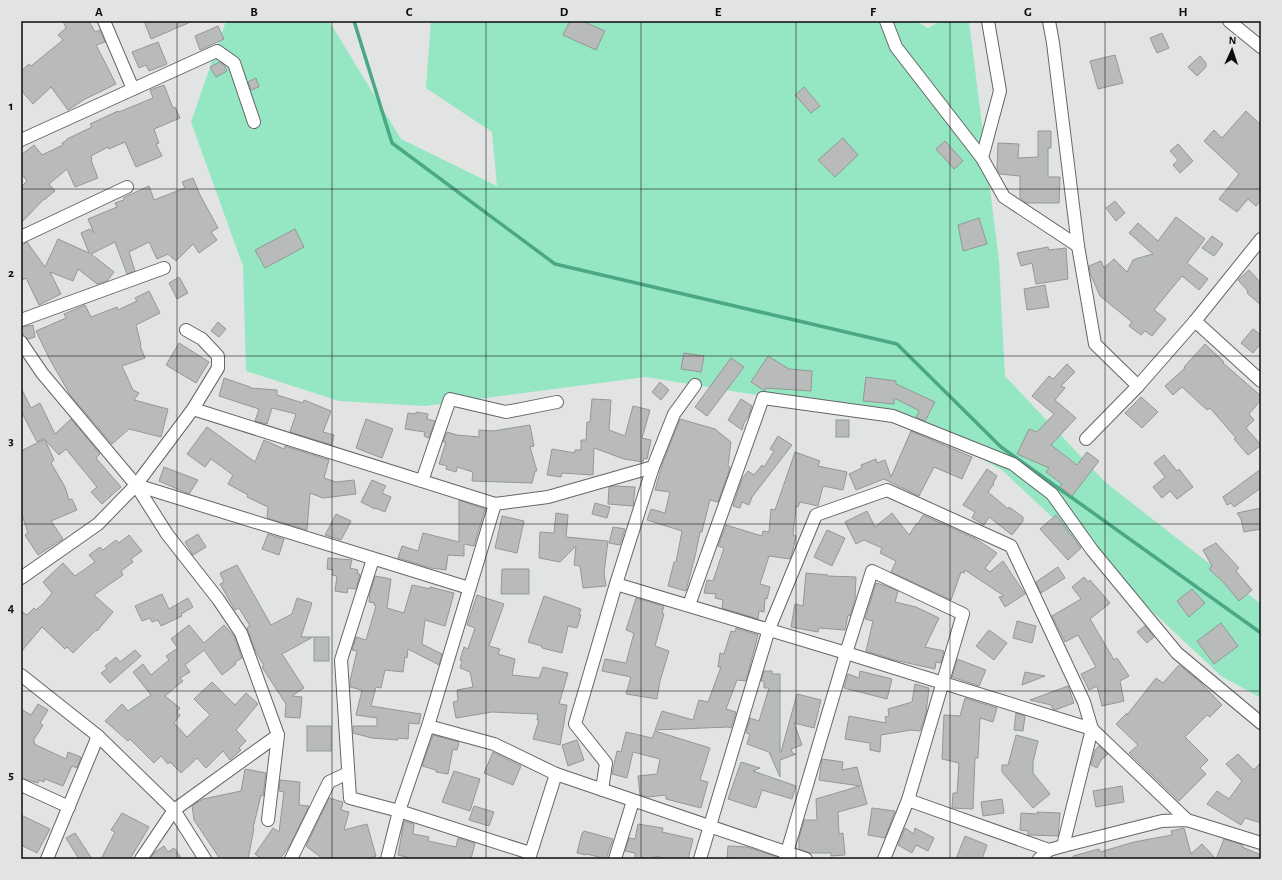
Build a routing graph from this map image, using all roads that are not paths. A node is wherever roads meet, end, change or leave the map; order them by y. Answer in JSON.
{"nodes":[{"id":1,"x":104,"y":21,"type":"edge"},
{"id":2,"x":886,"y":21,"type":"edge"},
{"id":3,"x":988,"y":21,"type":"edge"},
{"id":4,"x":1049,"y":21,"type":"edge"},
{"id":5,"x":1229,"y":21,"type":"edge"},
{"id":6,"x":1261,"y":47,"type":"edge"},
{"id":7,"x":133,"y":89,"type":"junction"},
{"id":8,"x":254,"y":122,"type":"dead end"},
{"id":9,"x":21,"y":140,"type":"edge"},
{"id":10,"x":982,"y":158,"type":"junction"},
{"id":11,"x":127,"y":187,"type":"dead end"},
{"id":12,"x":21,"y":237,"type":"edge"},
{"id":13,"x":1261,"y":239,"type":"edge"},
{"id":14,"x":1078,"y":246,"type":"junction"},
{"id":15,"x":164,"y":268,"type":"dead end"},
{"id":16,"x":21,"y":320,"type":"edge"},
{"id":17,"x":1195,"y":321,"type":"junction"},
{"id":18,"x":186,"y":330,"type":"dead end"},
{"id":19,"x":21,"y":342,"type":"edge"},
{"id":20,"x":1261,"y":381,"type":"edge"},
{"id":21,"x":695,"y":385,"type":"dead end"},
{"id":22,"x":1138,"y":386,"type":"junction"},
{"id":23,"x":557,"y":402,"type":"dead end"},
{"id":24,"x":193,"y":409,"type":"junction"},
{"id":25,"x":1086,"y":440,"type":"dead end"},
{"id":26,"x":653,"y":467,"type":"junction"},
{"id":27,"x":422,"y":481,"type":"junction"},
{"id":28,"x":136,"y":485,"type":"junction"},
{"id":29,"x":495,"y":504,"type":"junction"},
{"id":30,"x":373,"y":559,"type":"junction"},
{"id":31,"x":21,"y":578,"type":"edge"},
{"id":32,"x":616,"y":584,"type":"junction"},
{"id":33,"x":469,"y":588,"type":"junction"},
{"id":34,"x":689,"y":605,"type":"junction"},
{"id":35,"x":769,"y":629,"type":"junction"},
{"id":36,"x":846,"y":653,"type":"junction"},
{"id":37,"x":21,"y":675,"type":"edge"},
{"id":38,"x":942,"y":683,"type":"junction"},
{"id":39,"x":1261,"y":724,"type":"edge"},
{"id":40,"x":428,"y":726,"type":"junction"},
{"id":41,"x":1092,"y":729,"type":"junction"},
{"id":42,"x":278,"y":735,"type":"junction"},
{"id":43,"x":98,"y":736,"type":"junction"},
{"id":44,"x":348,"y":773,"type":"junction"},
{"id":45,"x":556,"y":774,"type":"junction"},
{"id":46,"x":21,"y":785,"type":"edge"},
{"id":47,"x":602,"y":790,"type":"junction"},
{"id":48,"x":908,"y":800,"type":"junction"},
{"id":49,"x":634,"y":801,"type":"junction"},
{"id":50,"x":69,"y":807,"type":"junction"},
{"id":51,"x":174,"y":810,"type":"junction"},
{"id":52,"x":399,"y":811,"type":"junction"},
{"id":53,"x":268,"y":820,"type":"dead end"},
{"id":54,"x":1187,"y":820,"type":"junction"},
{"id":55,"x":711,"y":826,"type":"junction"},
{"id":56,"x":1261,"y":842,"type":"edge"},
{"id":57,"x":1063,"y":846,"type":"junction"},
{"id":58,"x":1049,"y":850,"type":"junction"},
{"id":59,"x":786,"y":855,"type":"edge"},
{"id":60,"x":529,"y":856,"type":"edge"},
{"id":61,"x":47,"y":859,"type":"edge"},
{"id":62,"x":141,"y":859,"type":"edge"},
{"id":63,"x":205,"y":859,"type":"edge"},
{"id":64,"x":290,"y":859,"type":"edge"},
{"id":65,"x":387,"y":859,"type":"edge"},
{"id":66,"x":615,"y":859,"type":"edge"},
{"id":67,"x":700,"y":859,"type":"edge"},
{"id":68,"x":806,"y":859,"type":"edge"},
{"id":69,"x":884,"y":859,"type":"edge"},
{"id":70,"x":1039,"y":859,"type":"edge"}],
"edges":[{"from":1,"to":7,"type":"street"},
{"from":2,"to":10,"type":"street"},
{"from":3,"to":10,"type":"street"},
{"from":4,"to":14,"type":"street"},
{"from":5,"to":6,"type":"street"},
{"from":7,"to":8,"type":"street"},
{"from":7,"to":9,"type":"street"},
{"from":10,"to":14,"type":"street"},
{"from":11,"to":12,"type":"street"},
{"from":13,"to":17,"type":"street"},
{"from":14,"to":22,"type":"street"},
{"from":15,"to":16,"type":"street"},
{"from":17,"to":20,"type":"street"},
{"from":17,"to":22,"type":"street"},
{"from":18,"to":24,"type":"street"},
{"from":19,"to":28,"type":"street"},
{"from":21,"to":26,"type":"street"},
{"from":22,"to":25,"type":"street"},
{"from":23,"to":27,"type":"street"},
{"from":24,"to":27,"type":"street"},
{"from":24,"to":28,"type":"street"},
{"from":26,"to":29,"type":"street"},
{"from":26,"to":32,"type":"street"},
{"from":27,"to":29,"type":"street"},
{"from":28,"to":30,"type":"street"},
{"from":28,"to":31,"type":"street"},
{"from":28,"to":42,"type":"street"},
{"from":29,"to":33,"type":"street"},
{"from":30,"to":33,"type":"street"},
{"from":30,"to":44,"type":"street"},
{"from":32,"to":34,"type":"street"},
{"from":32,"to":47,"type":"street"},
{"from":33,"to":40,"type":"street"},
{"from":34,"to":35,"type":"street"},
{"from":34,"to":39,"type":"street"},
{"from":35,"to":36,"type":"street"},
{"from":35,"to":41,"type":"street"},
{"from":35,"to":55,"type":"street"},
{"from":36,"to":38,"type":"street"},
{"from":36,"to":38,"type":"street"},
{"from":36,"to":59,"type":"street"},
{"from":37,"to":43,"type":"street"},
{"from":38,"to":41,"type":"street"},
{"from":38,"to":48,"type":"street"},
{"from":40,"to":45,"type":"street"},
{"from":40,"to":52,"type":"street"},
{"from":41,"to":54,"type":"street"},
{"from":41,"to":57,"type":"street"},
{"from":42,"to":51,"type":"street"},
{"from":42,"to":53,"type":"street"},
{"from":43,"to":50,"type":"street"},
{"from":43,"to":51,"type":"street"},
{"from":44,"to":52,"type":"street"},
{"from":44,"to":64,"type":"street"},
{"from":45,"to":47,"type":"street"},
{"from":45,"to":60,"type":"street"},
{"from":46,"to":50,"type":"street"},
{"from":47,"to":49,"type":"street"},
{"from":48,"to":58,"type":"street"},
{"from":48,"to":69,"type":"street"},
{"from":49,"to":55,"type":"street"},
{"from":49,"to":66,"type":"street"},
{"from":50,"to":61,"type":"street"},
{"from":51,"to":62,"type":"street"},
{"from":51,"to":63,"type":"street"},
{"from":52,"to":60,"type":"street"},
{"from":52,"to":65,"type":"street"},
{"from":54,"to":56,"type":"street"},
{"from":54,"to":57,"type":"street"},
{"from":55,"to":59,"type":"street"},
{"from":55,"to":67,"type":"street"},
{"from":57,"to":58,"type":"street"},
{"from":58,"to":70,"type":"street"},
{"from":59,"to":68,"type":"street"}]}
